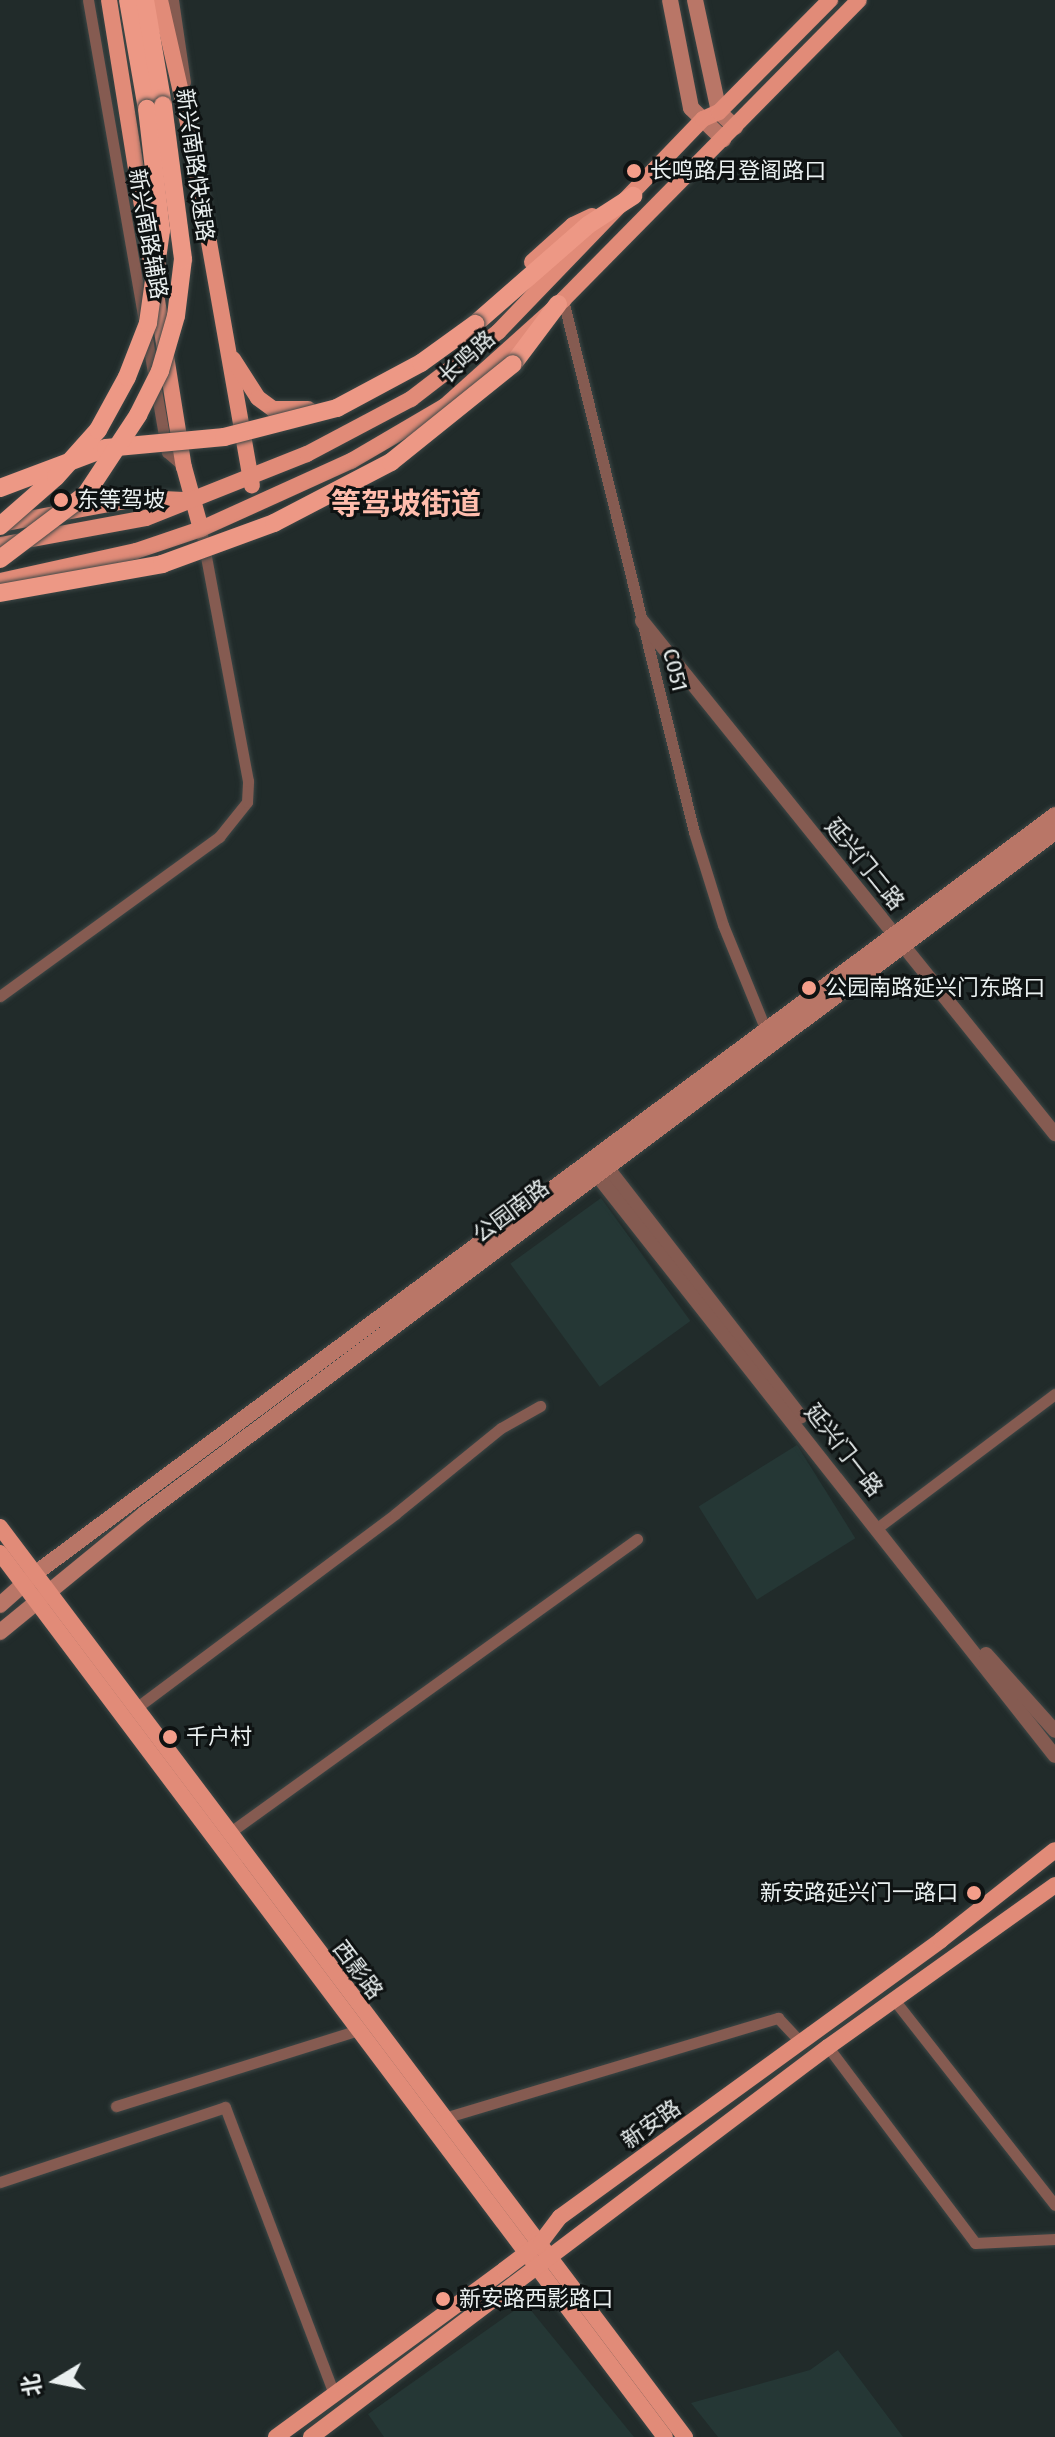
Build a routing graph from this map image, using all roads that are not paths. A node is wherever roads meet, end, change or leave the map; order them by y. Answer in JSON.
{"nodes":[{"id":1,"x":88,"y":0,"type":"edge"},
{"id":2,"x":100,"y":0,"type":"edge"},
{"id":3,"x":109,"y":0,"type":"edge"},
{"id":4,"x":128,"y":0,"type":"edge"},
{"id":5,"x":145,"y":0,"type":"edge"},
{"id":6,"x":160,"y":0,"type":"edge"},
{"id":7,"x":173,"y":0,"type":"edge"},
{"id":8,"x":670,"y":0,"type":"edge"},
{"id":9,"x":695,"y":0,"type":"edge"},
{"id":10,"x":830,"y":0,"type":"edge"},
{"id":11,"x":859,"y":0,"type":"edge"},
{"id":12,"x":155,"y":107,"type":"junction"},
{"id":13,"x":719,"y":112,"type":"junction"},
{"id":14,"x":703,"y":119,"type":"junction"},
{"id":15,"x":188,"y":123,"type":"junction"},
{"id":16,"x":735,"y":127,"type":"junction"},
{"id":17,"x":723,"y":139,"type":"junction"},
{"id":18,"x":138,"y":180,"type":"junction"},
{"id":19,"x":633,"y":196,"type":"junction"},
{"id":20,"x":561,"y":302,"type":"junction"},
{"id":21,"x":226,"y":345,"type":"junction"},
{"id":22,"x":184,"y":467,"type":"junction"},
{"id":23,"x":249,"y":477,"type":"junction"},
{"id":24,"x":0,"y":488,"type":"edge"},
{"id":25,"x":193,"y":500,"type":"junction"},
{"id":26,"x":258,"y":500,"type":"junction"},
{"id":27,"x":0,"y":525,"type":"edge"},
{"id":28,"x":201,"y":529,"type":"junction"},
{"id":29,"x":0,"y":545,"type":"edge"},
{"id":30,"x":0,"y":559,"type":"edge"},
{"id":31,"x":0,"y":581,"type":"edge"},
{"id":32,"x":0,"y":593,"type":"edge"},
{"id":33,"x":642,"y":621,"type":"junction"},
{"id":34,"x":1055,"y":815,"type":"edge"},
{"id":35,"x":1055,"y":832,"type":"edge"},
{"id":36,"x":897,"y":940,"type":"junction"},
{"id":37,"x":0,"y":996,"type":"edge"},
{"id":38,"x":769,"y":1037,"type":"junction"},
{"id":39,"x":1055,"y":1134,"type":"edge"},
{"id":40,"x":601,"y":1170,"type":"junction"},
{"id":41,"x":1055,"y":1394,"type":"edge"},
{"id":42,"x":540,"y":1406,"type":"dead end"},
{"id":43,"x":881,"y":1525,"type":"junction"},
{"id":44,"x":0,"y":1527,"type":"edge"},
{"id":45,"x":637,"y":1539,"type":"dead end"},
{"id":46,"x":0,"y":1553,"type":"edge"},
{"id":47,"x":29,"y":1578,"type":"junction"},
{"id":48,"x":42,"y":1594,"type":"junction"},
{"id":49,"x":0,"y":1605,"type":"edge"},
{"id":50,"x":0,"y":1632,"type":"edge"},
{"id":51,"x":136,"y":1708,"type":"junction"},
{"id":52,"x":1055,"y":1731,"type":"edge"},
{"id":53,"x":1055,"y":1756,"type":"edge"},
{"id":54,"x":229,"y":1833,"type":"junction"},
{"id":55,"x":1055,"y":1850,"type":"edge"},
{"id":56,"x":1055,"y":1885,"type":"edge"},
{"id":57,"x":895,"y":2001,"type":"junction"},
{"id":58,"x":361,"y":2029,"type":"junction"},
{"id":59,"x":801,"y":2043,"type":"junction"},
{"id":60,"x":828,"y":2047,"type":"junction"},
{"id":61,"x":116,"y":2106,"type":"dead end"},
{"id":62,"x":444,"y":2118,"type":"junction"},
{"id":63,"x":0,"y":2182,"type":"edge"},
{"id":64,"x":1055,"y":2205,"type":"edge"},
{"id":65,"x":1055,"y":2239,"type":"edge"},
{"id":66,"x":534,"y":2246,"type":"junction"},
{"id":67,"x":545,"y":2262,"type":"junction"},
{"id":68,"x":334,"y":2394,"type":"junction"},
{"id":69,"x":276,"y":2437,"type":"edge"},
{"id":70,"x":311,"y":2437,"type":"edge"},
{"id":71,"x":665,"y":2437,"type":"edge"},
{"id":72,"x":685,"y":2437,"type":"edge"}],
"edges":[{"from":1,"to":22,"type":"street","name":"新兴南路辅路"},
{"from":2,"to":18,"type":"main road"},
{"from":3,"to":18,"type":"main road"},
{"from":4,"to":12,"type":"highway","name":"新兴南路快速路"},
{"from":5,"to":12,"type":"highway","name":"新兴南路快速路"},
{"from":6,"to":15,"type":"main road"},
{"from":7,"to":15,"type":"street"},
{"from":8,"to":14,"type":"main road"},
{"from":9,"to":13,"type":"main road"},
{"from":10,"to":13,"type":"main road","name":"长鸣路"},
{"from":11,"to":16,"type":"main road","name":"长鸣路"},
{"from":12,"to":27,"type":"highway","name":"新兴南路快速路","bridge":true},
{"from":12,"to":30,"type":"highway","name":"新兴南路快速路","bridge":true},
{"from":13,"to":14,"type":"main road","name":"长鸣路"},
{"from":13,"to":16,"type":"main road"},
{"from":14,"to":17,"type":"main road"},
{"from":14,"to":19,"type":"main road","name":"长鸣路"},
{"from":15,"to":21,"type":"main road"},
{"from":16,"to":17,"type":"main road","name":"长鸣路"},
{"from":17,"to":20,"type":"main road","name":"长鸣路"},
{"from":18,"to":22,"type":"main road"},
{"from":19,"to":21,"type":"main road"},
{"from":19,"to":23,"type":"main road","name":"长鸣路"},
{"from":19,"to":24,"type":"highway","bridge":true},
{"from":20,"to":26,"type":"main road","name":"长鸣路"},
{"from":20,"to":32,"type":"highway","bridge":true},
{"from":20,"to":33,"type":"street","name":"C051"},
{"from":21,"to":23,"type":"main road"},
{"from":22,"to":25,"type":"main road"},
{"from":23,"to":25,"type":"main road","name":"长鸣路"},
{"from":23,"to":26,"type":"main road"},
{"from":25,"to":27,"type":"main road"},
{"from":25,"to":28,"type":"main road"},
{"from":25,"to":29,"type":"main road","name":"长鸣路"},
{"from":26,"to":28,"type":"main road","name":"长鸣路"},
{"from":28,"to":31,"type":"main road","name":"长鸣路"},
{"from":28,"to":37,"type":"street"},
{"from":33,"to":36,"type":"street","name":"延兴门二路"},
{"from":33,"to":38,"type":"street","name":"C051"},
{"from":34,"to":36,"type":"main road","name":"公园南路"},
{"from":35,"to":36,"type":"main road","name":"公园南路"},
{"from":36,"to":38,"type":"main road","name":"公园南路"},
{"from":36,"to":39,"type":"street","name":"延兴门二路"},
{"from":38,"to":40,"type":"main road","name":"公园南路"},
{"from":38,"to":47,"type":"main road","name":"公园南路"},
{"from":40,"to":43,"type":"street","name":"延兴门一路"},
{"from":40,"to":48,"type":"main road","name":"公园南路"},
{"from":41,"to":43,"type":"street"},
{"from":42,"to":51,"type":"street"},
{"from":43,"to":52,"type":"street","name":"延兴门一路"},
{"from":43,"to":53,"type":"street","name":"延兴门一路"},
{"from":44,"to":47,"type":"main road","name":"西影路"},
{"from":45,"to":54,"type":"street"},
{"from":46,"to":47,"type":"main road","name":"西影路"},
{"from":47,"to":48,"type":"main road","name":"西影路"},
{"from":47,"to":49,"type":"main road","name":"公园南路"},
{"from":48,"to":50,"type":"main road","name":"公园南路"},
{"from":48,"to":51,"type":"main road","name":"西影路"},
{"from":48,"to":58,"type":"main road","name":"西影路"},
{"from":51,"to":54,"type":"main road","name":"西影路"},
{"from":54,"to":62,"type":"main road","name":"西影路"},
{"from":55,"to":59,"type":"main road","name":"新安路"},
{"from":56,"to":57,"type":"main road","name":"新安路"},
{"from":57,"to":60,"type":"main road","name":"新安路"},
{"from":57,"to":64,"type":"street"},
{"from":58,"to":61,"type":"street"},
{"from":58,"to":66,"type":"main road","name":"西影路"},
{"from":59,"to":62,"type":"street"},
{"from":59,"to":66,"type":"main road","name":"新安路"},
{"from":60,"to":65,"type":"street"},
{"from":60,"to":67,"type":"main road","name":"新安路"},
{"from":62,"to":66,"type":"main road","name":"西影路"},
{"from":63,"to":68,"type":"street"},
{"from":66,"to":67,"type":"main road","name":"西影路"},
{"from":66,"to":68,"type":"main road","name":"新安路"},
{"from":67,"to":70,"type":"main road","name":"新安路"},
{"from":67,"to":71,"type":"main road","name":"西影路"},
{"from":67,"to":72,"type":"main road","name":"西影路"},
{"from":68,"to":69,"type":"main road","name":"新安路"}]}
